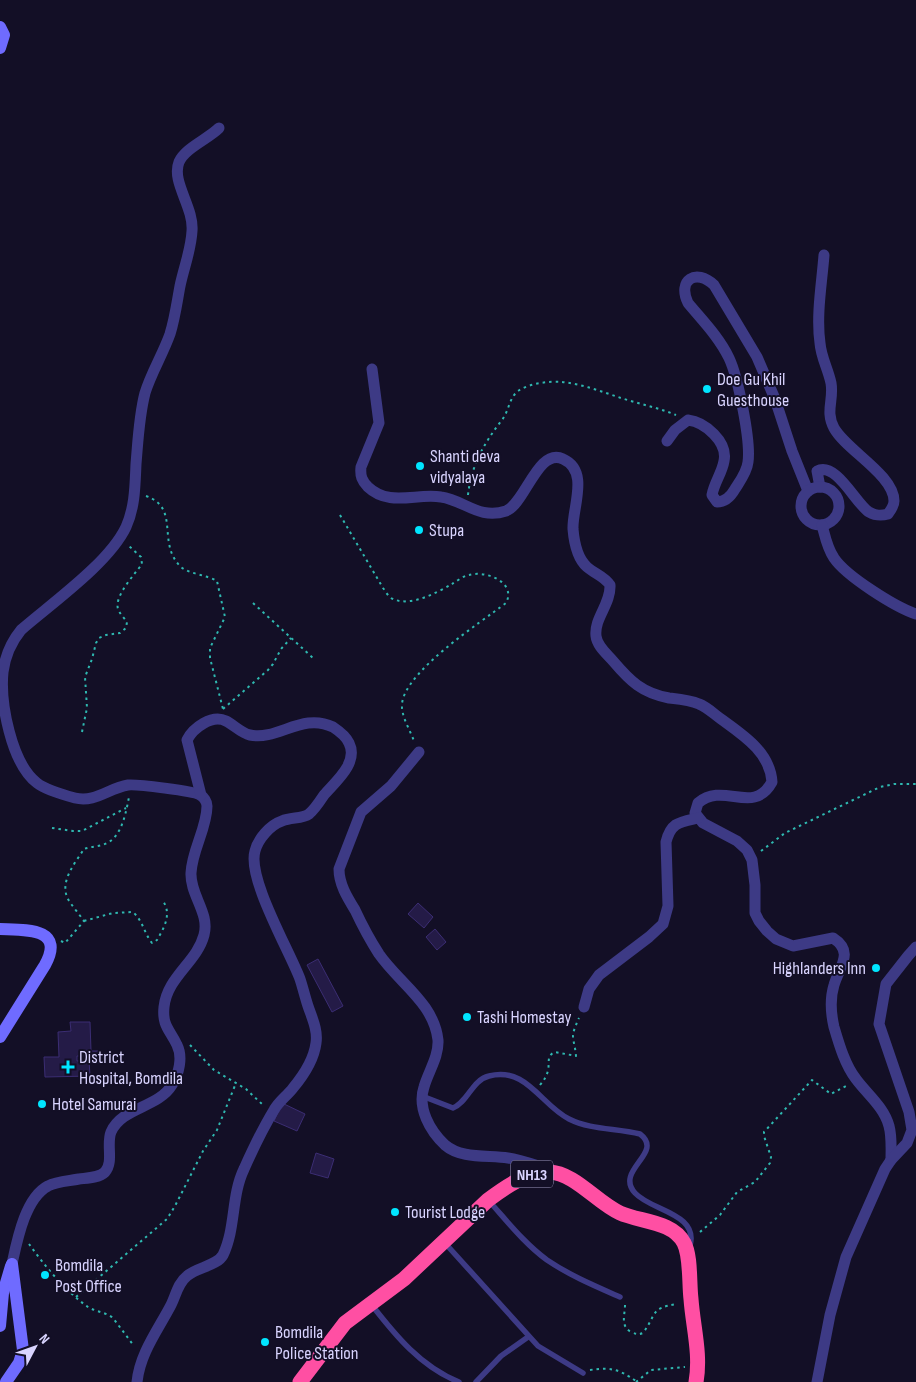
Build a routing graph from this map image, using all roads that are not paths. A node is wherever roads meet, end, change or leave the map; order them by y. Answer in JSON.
{"nodes":[{"id":1,"x":0,"y":26,"type":"edge"},
{"id":2,"x":0,"y":48,"type":"edge"},
{"id":3,"x":219,"y":128,"type":"dead end"},
{"id":4,"x":824,"y":255,"type":"dead end"},
{"id":5,"x":372,"y":369,"type":"dead end"},
{"id":6,"x":667,"y":442,"type":"dead end"},
{"id":7,"x":820,"y":487,"type":"junction"},
{"id":8,"x":808,"y":491,"type":"junction"},
{"id":9,"x":822,"y":525,"type":"junction"},
{"id":10,"x":916,"y":614,"type":"edge"},
{"id":11,"x":419,"y":752,"type":"road end"},
{"id":12,"x":201,"y":795,"type":"junction"},
{"id":13,"x":698,"y":818,"type":"junction"},
{"id":14,"x":0,"y":929,"type":"edge"},
{"id":15,"x":916,"y":948,"type":"edge"},
{"id":16,"x":584,"y":1007,"type":"road end"},
{"id":17,"x":0,"y":1037,"type":"edge"},
{"id":18,"x":422,"y":1096,"type":"junction"},
{"id":19,"x":891,"y":1160,"type":"junction"},
{"id":20,"x":560,"y":1173,"type":"junction"},
{"id":21,"x":488,"y":1200,"type":"junction"},
{"id":22,"x":444,"y":1242,"type":"junction"},
{"id":23,"x":689,"y":1247,"type":"junction"},
{"id":24,"x":12,"y":1264,"type":"junction"},
{"id":25,"x":620,"y":1297,"type":"road end"},
{"id":26,"x":371,"y":1304,"type":"junction"},
{"id":27,"x":0,"y":1326,"type":"edge"},
{"id":28,"x":528,"y":1337,"type":"junction"},
{"id":29,"x":583,"y":1373,"type":"road end"},
{"id":30,"x":6,"y":1382,"type":"edge"},
{"id":31,"x":137,"y":1382,"type":"edge"},
{"id":32,"x":300,"y":1382,"type":"edge"},
{"id":33,"x":459,"y":1382,"type":"edge"},
{"id":34,"x":476,"y":1382,"type":"edge"},
{"id":35,"x":696,"y":1382,"type":"edge"},
{"id":36,"x":817,"y":1382,"type":"edge"}],
"edges":[{"from":1,"to":2,"type":"street"},
{"from":3,"to":12,"type":"street"},
{"from":4,"to":7,"type":"street"},
{"from":5,"to":13,"type":"street"},
{"from":6,"to":8,"type":"street"},
{"from":7,"to":8,"type":"street"},
{"from":7,"to":9,"type":"street"},
{"from":8,"to":9,"type":"street"},
{"from":9,"to":10,"type":"street"},
{"from":11,"to":18,"type":"street"},
{"from":12,"to":24,"type":"street"},
{"from":12,"to":31,"type":"street"},
{"from":13,"to":16,"type":"street"},
{"from":13,"to":19,"type":"street"},
{"from":14,"to":17,"type":"street"},
{"from":15,"to":19,"type":"street"},
{"from":18,"to":20,"type":"street"},
{"from":18,"to":23,"type":"lane"},
{"from":19,"to":36,"type":"street"},
{"from":20,"to":21,"type":"highway","number":"NH13"},
{"from":20,"to":23,"type":"highway","number":"NH13"},
{"from":21,"to":22,"type":"highway","number":"NH13"},
{"from":21,"to":25,"type":"lane"},
{"from":22,"to":26,"type":"highway","number":"NH13"},
{"from":22,"to":28,"type":"lane"},
{"from":23,"to":35,"type":"highway","number":"NH13"},
{"from":24,"to":27,"type":"street"},
{"from":24,"to":30,"type":"street"},
{"from":26,"to":32,"type":"highway","number":"NH13"},
{"from":26,"to":33,"type":"lane"},
{"from":28,"to":29,"type":"lane"},
{"from":28,"to":34,"type":"lane"}]}
